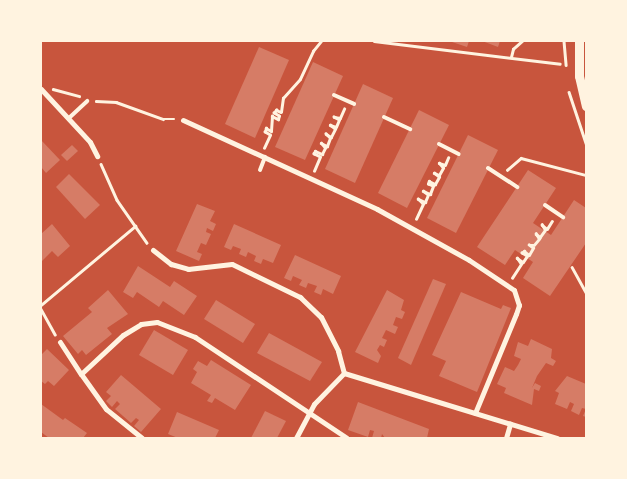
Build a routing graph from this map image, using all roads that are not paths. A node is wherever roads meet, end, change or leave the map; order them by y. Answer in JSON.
{"nodes":[{"id":1,"x":579,"y":41,"type":"edge"},
{"id":2,"x":43,"y":91,"type":"edge"},
{"id":3,"x":334,"y":95,"type":"dead end"},
{"id":4,"x":88,"y":101,"type":"road end"},
{"id":5,"x":354,"y":104,"type":"dead end"},
{"id":6,"x":586,"y":106,"type":"edge"},
{"id":7,"x":384,"y":117,"type":"dead end"},
{"id":8,"x":69,"y":118,"type":"junction"},
{"id":9,"x":183,"y":120,"type":"road end"},
{"id":10,"x":410,"y":129,"type":"dead end"},
{"id":11,"x":439,"y":144,"type":"dead end"},
{"id":12,"x":459,"y":154,"type":"dead end"},
{"id":13,"x":97,"y":156,"type":"road end"},
{"id":14,"x":263,"y":156,"type":"junction"},
{"id":15,"x":488,"y":168,"type":"dead end"},
{"id":16,"x":260,"y":170,"type":"dead end"},
{"id":17,"x":517,"y":187,"type":"dead end"},
{"id":18,"x":545,"y":205,"type":"dead end"},
{"id":19,"x":563,"y":218,"type":"dead end"},
{"id":20,"x":153,"y":250,"type":"road end"},
{"id":21,"x":60,"y":342,"type":"road end"},
{"id":22,"x":344,"y":373,"type":"junction"},
{"id":23,"x":81,"y":374,"type":"junction"},
{"id":24,"x":475,"y":413,"type":"junction"},
{"id":25,"x":309,"y":414,"type":"junction"},
{"id":26,"x":510,"y":424,"type":"junction"},
{"id":27,"x":142,"y":438,"type":"edge"},
{"id":28,"x":296,"y":438,"type":"edge"},
{"id":29,"x":347,"y":438,"type":"edge"},
{"id":30,"x":506,"y":438,"type":"edge"},
{"id":31,"x":557,"y":438,"type":"edge"}],
"edges":[{"from":1,"to":6,"type":"street"},
{"from":2,"to":8,"type":"street"},
{"from":3,"to":5,"type":"lane"},
{"from":4,"to":8,"type":"lane"},
{"from":7,"to":10,"type":"lane"},
{"from":8,"to":13,"type":"street"},
{"from":9,"to":14,"type":"street"},
{"from":11,"to":12,"type":"lane"},
{"from":14,"to":16,"type":"lane"},
{"from":14,"to":24,"type":"street"},
{"from":15,"to":17,"type":"lane"},
{"from":18,"to":19,"type":"lane"},
{"from":20,"to":22,"type":"street"},
{"from":21,"to":23,"type":"street"},
{"from":22,"to":24,"type":"street"},
{"from":22,"to":25,"type":"street"},
{"from":23,"to":25,"type":"street"},
{"from":23,"to":27,"type":"street"},
{"from":24,"to":26,"type":"street"},
{"from":25,"to":28,"type":"street"},
{"from":25,"to":29,"type":"street"},
{"from":26,"to":30,"type":"street"},
{"from":26,"to":31,"type":"street"}]}
